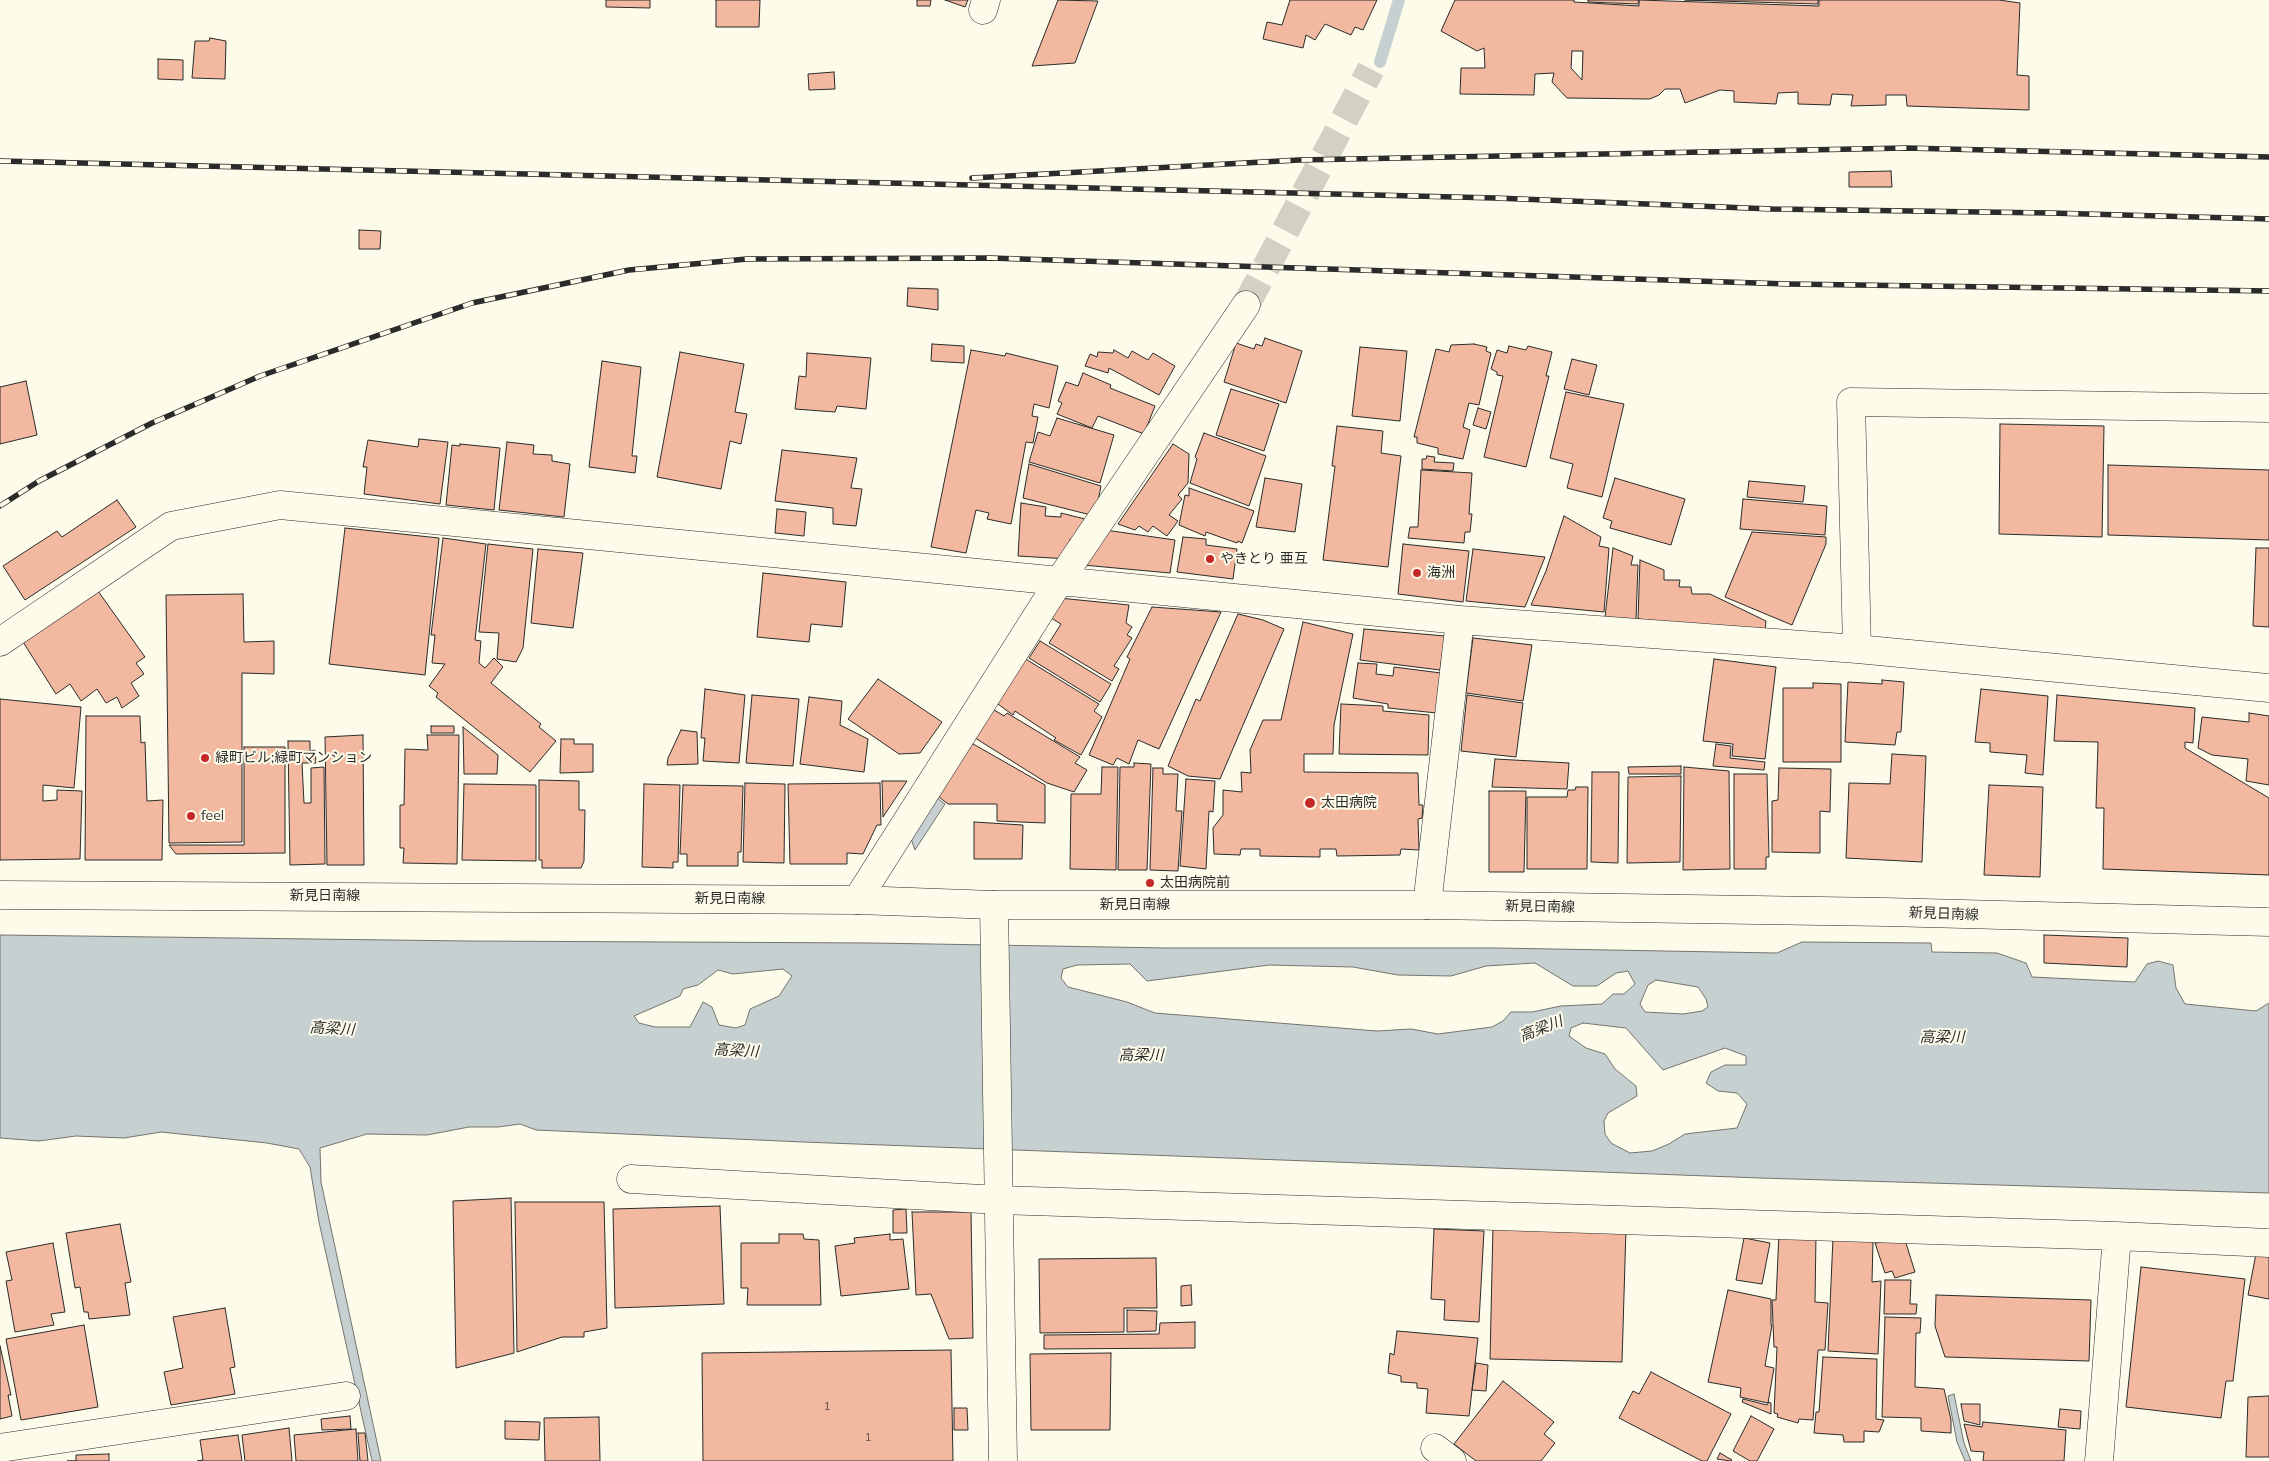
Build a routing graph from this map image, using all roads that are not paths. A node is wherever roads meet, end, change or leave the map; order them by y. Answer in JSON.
{"nodes":[{"id":1,"x":1246,"y":305,"type":"tunnel mouth"},
{"id":2,"x":2269,"y":408,"type":"edge"},
{"id":3,"x":1058,"y":583,"type":"junction"},
{"id":4,"x":1460,"y":620,"type":"junction"},
{"id":5,"x":0,"y":642,"type":"edge"},
{"id":6,"x":1857,"y":649,"type":"junction"},
{"id":7,"x":2269,"y":688,"type":"edge"},
{"id":8,"x":0,"y":895,"type":"edge"},
{"id":9,"x":857,"y":900,"type":"junction"},
{"id":10,"x":994,"y":905,"type":"junction"},
{"id":11,"x":1427,"y":905,"type":"junction"},
{"id":12,"x":2269,"y":922,"type":"edge"},
{"id":13,"x":631,"y":1178,"type":"dead end"},
{"id":14,"x":999,"y":1200,"type":"junction"},
{"id":15,"x":2117,"y":1236,"type":"junction"},
{"id":16,"x":2269,"y":1243,"type":"edge"},
{"id":17,"x":346,"y":1396,"type":"dead end"},
{"id":18,"x":0,"y":1448,"type":"edge"},
{"id":19,"x":1003,"y":1461,"type":"edge"},
{"id":20,"x":2099,"y":1461,"type":"edge"}],
"edges":[{"from":1,"to":3,"type":"street"},
{"from":2,"to":6,"type":"street"},
{"from":3,"to":4,"type":"street"},
{"from":3,"to":5,"type":"street"},
{"from":3,"to":9,"type":"street"},
{"from":4,"to":6,"type":"street"},
{"from":4,"to":11,"type":"street"},
{"from":6,"to":7,"type":"street"},
{"from":8,"to":9,"type":"street","name":"新見日南線"},
{"from":9,"to":10,"type":"street","name":"新見日南線"},
{"from":10,"to":11,"type":"street","name":"新見日南線"},
{"from":10,"to":14,"type":"street"},
{"from":11,"to":12,"type":"street","name":"新見日南線"},
{"from":13,"to":14,"type":"street"},
{"from":14,"to":15,"type":"street"},
{"from":14,"to":19,"type":"street"},
{"from":15,"to":16,"type":"street"},
{"from":15,"to":20,"type":"street"},
{"from":17,"to":18,"type":"street"}]}
